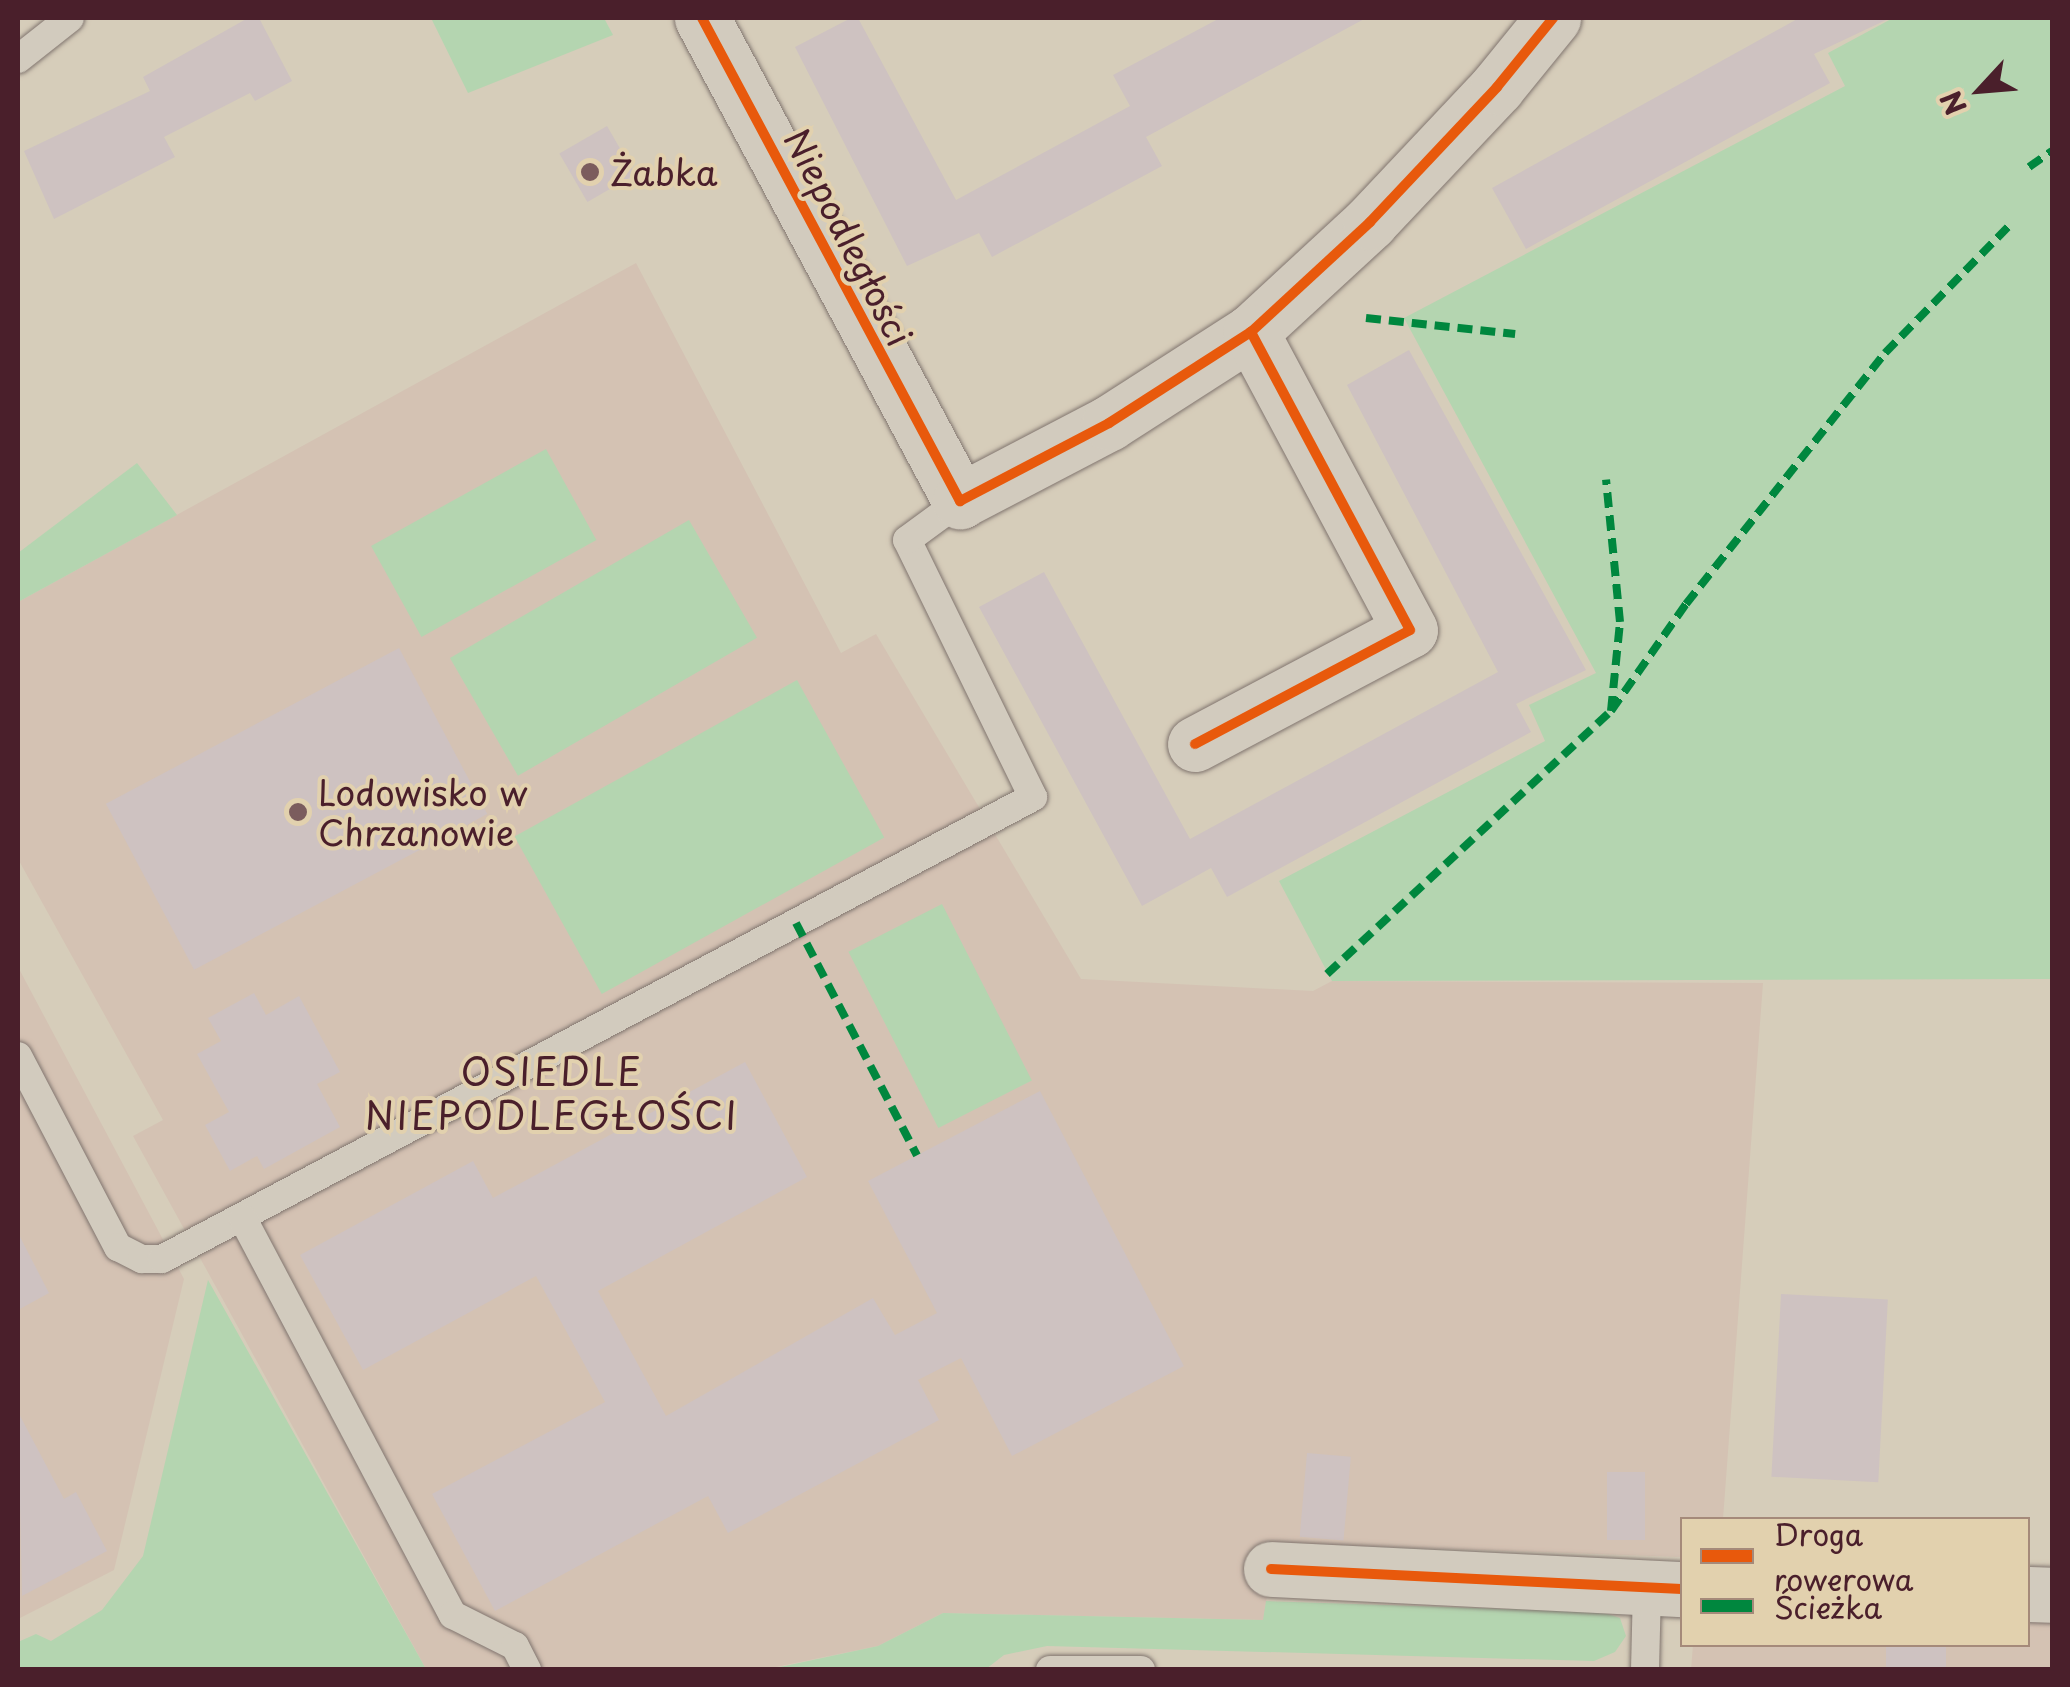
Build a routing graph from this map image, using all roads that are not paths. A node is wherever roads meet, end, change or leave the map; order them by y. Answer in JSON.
{"nodes":[{"id":1,"x":70,"y":18,"type":"edge"},
{"id":2,"x":702,"y":18,"type":"edge"},
{"id":3,"x":1553,"y":18,"type":"edge"},
{"id":4,"x":18,"y":59,"type":"edge"},
{"id":5,"x":1251,"y":332,"type":"junction"},
{"id":6,"x":960,"y":501,"type":"junction"},
{"id":7,"x":1195,"y":744,"type":"dead end"},
{"id":8,"x":18,"y":1056,"type":"edge"},
{"id":9,"x":243,"y":1219,"type":"junction"},
{"id":10,"x":1271,"y":1569,"type":"dead end"},
{"id":11,"x":1665,"y":1588,"type":"edge"},
{"id":12,"x":527,"y":1670,"type":"edge"},
{"id":13,"x":1050,"y":1670,"type":"edge"},
{"id":14,"x":1141,"y":1670,"type":"edge"},
{"id":15,"x":1645,"y":1670,"type":"edge"}],
"edges":[{"from":1,"to":4,"type":"lane"},
{"from":2,"to":6,"type":"street","name":"Niepodległości"},
{"from":3,"to":5,"type":"street"},
{"from":5,"to":6,"type":"street"},
{"from":5,"to":7,"type":"street"},
{"from":6,"to":9,"type":"lane"},
{"from":8,"to":9,"type":"lane"},
{"from":9,"to":12,"type":"lane"},
{"from":10,"to":11,"type":"street"},
{"from":11,"to":15,"type":"lane"},
{"from":13,"to":14,"type":"lane"}]}
